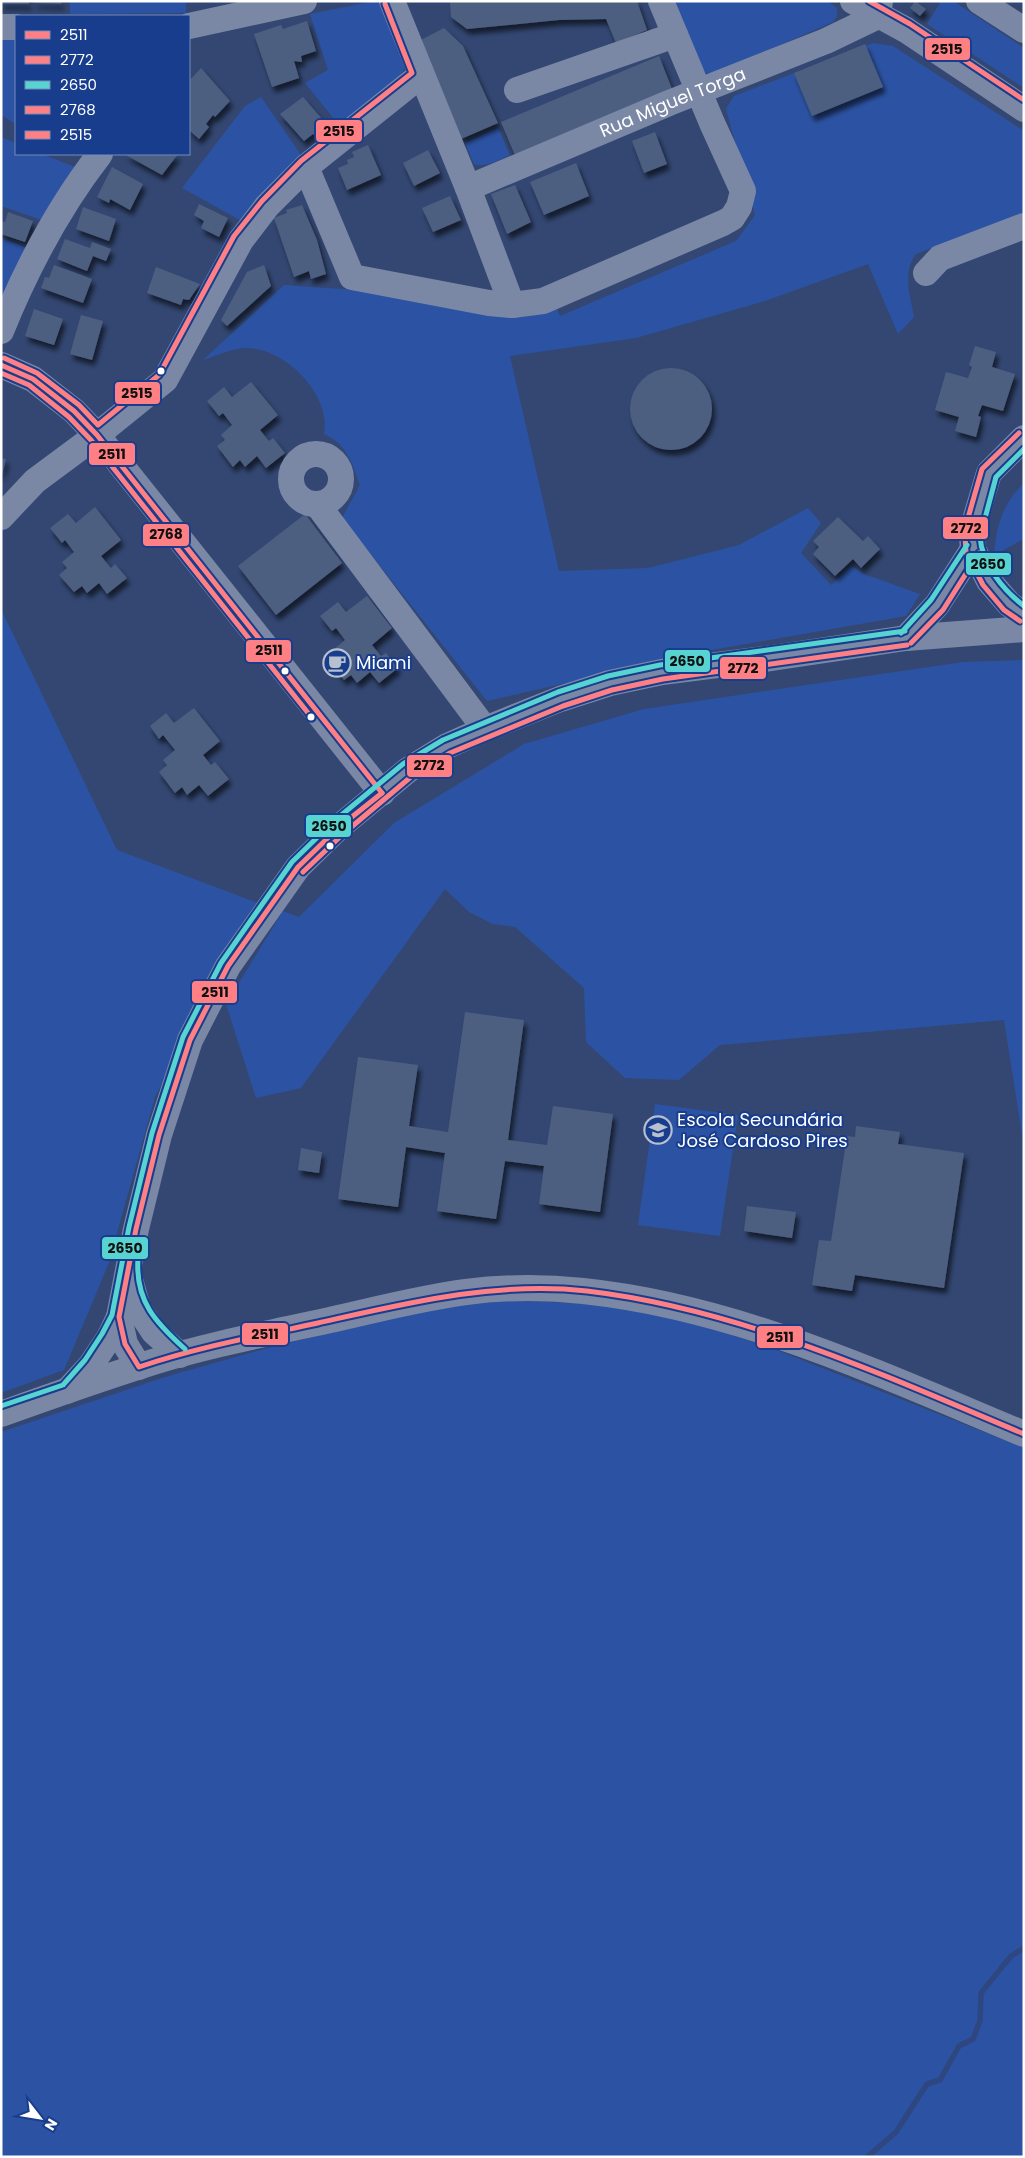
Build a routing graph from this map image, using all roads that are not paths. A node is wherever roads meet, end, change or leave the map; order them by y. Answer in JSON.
{"nodes":[{"id":1,"x":304,"y":1,"type":"edge"},
{"id":2,"x":392,"y":1,"type":"edge"},
{"id":3,"x":661,"y":1,"type":"edge"},
{"id":4,"x":853,"y":1,"type":"edge"},
{"id":5,"x":979,"y":1,"type":"edge"},
{"id":6,"x":879,"y":8,"type":"edge"},
{"id":7,"x":1,"y":27,"type":"edge"},
{"id":8,"x":15,"y":27,"type":"edge"},
{"id":9,"x":190,"y":28,"type":"edge"},
{"id":10,"x":1024,"y":30,"type":"edge"},
{"id":11,"x":675,"y":35,"type":"junction"},
{"id":12,"x":421,"y":74,"type":"junction"},
{"id":13,"x":517,"y":90,"type":"dead end"},
{"id":14,"x":699,"y":92,"type":"junction"},
{"id":15,"x":1024,"y":109,"type":"edge"},
{"id":16,"x":99,"y":155,"type":"edge"},
{"id":17,"x":306,"y":167,"type":"junction"},
{"id":18,"x":468,"y":188,"type":"junction"},
{"id":19,"x":1024,"y":226,"type":"edge"},
{"id":20,"x":926,"y":273,"type":"dead end"},
{"id":21,"x":512,"y":305,"type":"junction"},
{"id":22,"x":1,"y":331,"type":"edge"},
{"id":23,"x":1,"y":365,"type":"edge"},
{"id":24,"x":97,"y":435,"type":"junction"},
{"id":25,"x":1024,"y":438,"type":"edge"},
{"id":26,"x":317,"y":504,"type":"dead end"},
{"id":27,"x":1,"y":516,"type":"edge"},
{"id":28,"x":972,"y":549,"type":"junction"},
{"id":29,"x":1024,"y":615,"type":"edge"},
{"id":30,"x":1024,"y":629,"type":"edge"},
{"id":31,"x":906,"y":638,"type":"junction"},
{"id":32,"x":485,"y":729,"type":"junction"},
{"id":33,"x":382,"y":793,"type":"junction"},
{"id":34,"x":128,"y":1273,"type":"junction"},
{"id":35,"x":119,"y":1317,"type":"junction"},
{"id":36,"x":180,"y":1355,"type":"junction"},
{"id":37,"x":139,"y":1367,"type":"junction"},
{"id":38,"x":67,"y":1390,"type":"junction"},
{"id":39,"x":1,"y":1414,"type":"edge"},
{"id":40,"x":1024,"y":1434,"type":"edge"}],
"edges":[{"from":1,"to":9,"type":"street"},
{"from":2,"to":12,"type":"street"},
{"from":3,"to":11,"type":"street"},
{"from":4,"to":6,"type":"street"},
{"from":5,"to":10,"type":"street"},
{"from":6,"to":14,"type":"street","name":"Rua Miguel Torga"},
{"from":6,"to":15,"type":"street"},
{"from":7,"to":8,"type":"street"},
{"from":11,"to":13,"type":"street"},
{"from":11,"to":14,"type":"street"},
{"from":12,"to":17,"type":"street"},
{"from":12,"to":18,"type":"street"},
{"from":14,"to":18,"type":"street","name":"Rua Miguel Torga"},
{"from":14,"to":21,"type":"street"},
{"from":16,"to":22,"type":"street"},
{"from":17,"to":21,"type":"street"},
{"from":17,"to":24,"type":"street"},
{"from":18,"to":21,"type":"street"},
{"from":19,"to":20,"type":"street"},
{"from":23,"to":24,"type":"street"},
{"from":24,"to":27,"type":"street"},
{"from":24,"to":33,"type":"street"},
{"from":25,"to":28,"type":"street"},
{"from":26,"to":32,"type":"street"},
{"from":28,"to":29,"type":"street"},
{"from":28,"to":31,"type":"street"},
{"from":30,"to":31,"type":"street"},
{"from":31,"to":32,"type":"street"},
{"from":32,"to":33,"type":"street"},
{"from":33,"to":34,"type":"street"},
{"from":34,"to":35,"type":"street"},
{"from":34,"to":36,"type":"street"},
{"from":35,"to":37,"type":"street"},
{"from":35,"to":38,"type":"street"},
{"from":36,"to":37,"type":"street"},
{"from":36,"to":40,"type":"street"},
{"from":37,"to":38,"type":"street"},
{"from":38,"to":39,"type":"street"}]}
